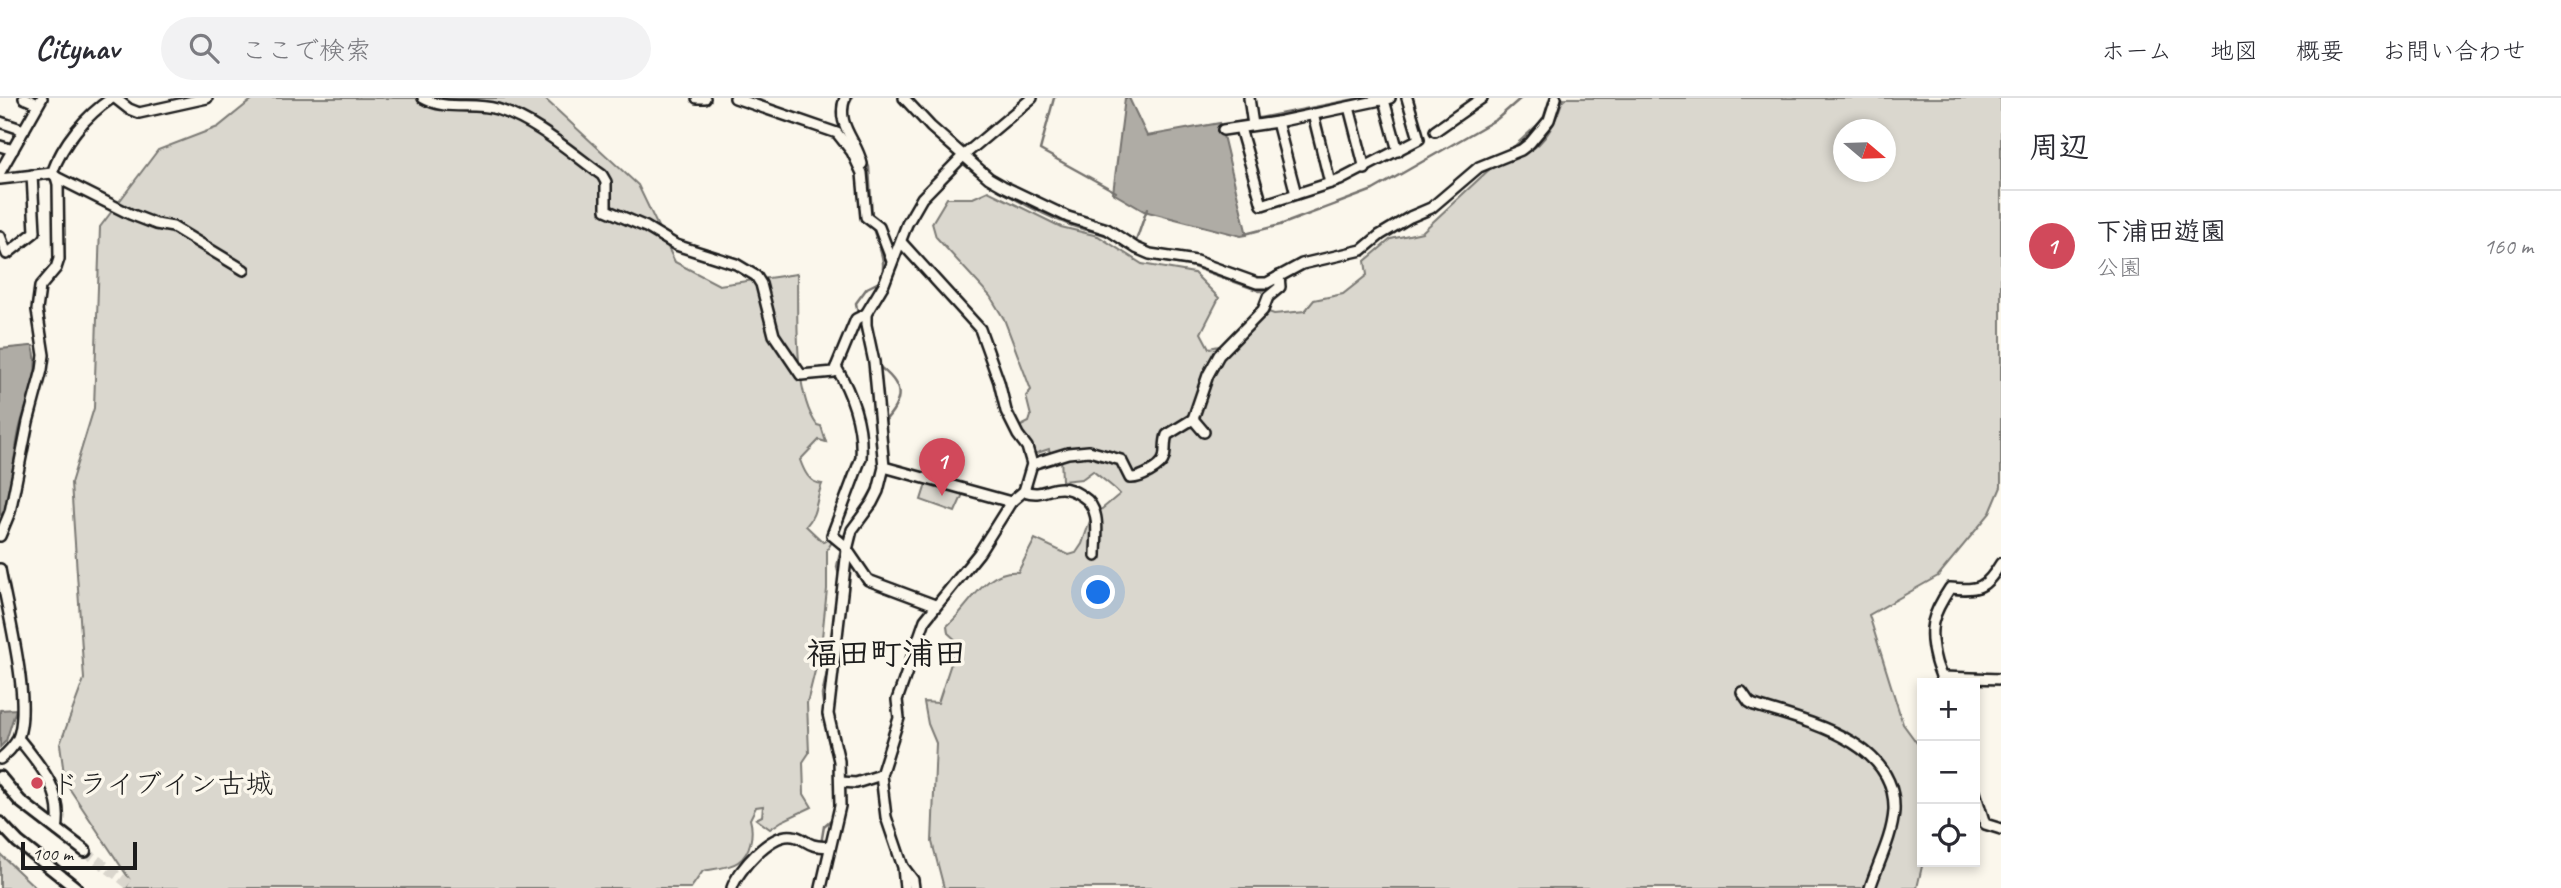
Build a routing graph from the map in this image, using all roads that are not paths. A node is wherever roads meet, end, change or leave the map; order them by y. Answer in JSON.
{"nodes":[{"id":1,"x":24,"y":98,"type":"edge"},
{"id":2,"x":113,"y":98,"type":"edge"},
{"id":3,"x":207,"y":98,"type":"edge"},
{"id":4,"x":423,"y":98,"type":"edge"},
{"id":5,"x":697,"y":98,"type":"edge"},
{"id":6,"x":705,"y":98,"type":"edge"},
{"id":7,"x":735,"y":98,"type":"edge"},
{"id":8,"x":845,"y":98,"type":"edge"},
{"id":9,"x":904,"y":98,"type":"edge"},
{"id":10,"x":1032,"y":98,"type":"edge"},
{"id":11,"x":1249,"y":98,"type":"edge"},
{"id":12,"x":1407,"y":98,"type":"edge"},
{"id":13,"x":1482,"y":98,"type":"edge"},
{"id":14,"x":1555,"y":98,"type":"edge"},
{"id":15,"x":1387,"y":99,"type":"edge"},
{"id":16,"x":40,"y":101,"type":"edge"},
{"id":17,"x":748,"y":101,"type":"edge"},
{"id":18,"x":1349,"y":107,"type":"junction"},
{"id":19,"x":1313,"y":114,"type":"junction"},
{"id":20,"x":1252,"y":121,"type":"junction"},
{"id":21,"x":0,"y":122,"type":"edge"},
{"id":22,"x":1277,"y":122,"type":"junction"},
{"id":23,"x":1240,"y":128,"type":"junction"},
{"id":24,"x":24,"y":130,"type":"junction"},
{"id":25,"x":1223,"y":130,"type":"dead end"},
{"id":26,"x":1435,"y":131,"type":"dead end"},
{"id":27,"x":0,"y":146,"type":"edge"},
{"id":28,"x":13,"y":150,"type":"junction"},
{"id":29,"x":1398,"y":151,"type":"junction"},
{"id":30,"x":963,"y":156,"type":"junction"},
{"id":31,"x":1365,"y":169,"type":"junction"},
{"id":32,"x":0,"y":172,"type":"edge"},
{"id":33,"x":862,"y":173,"type":"junction"},
{"id":34,"x":32,"y":175,"type":"junction"},
{"id":35,"x":54,"y":175,"type":"junction"},
{"id":36,"x":0,"y":179,"type":"edge"},
{"id":37,"x":1330,"y":183,"type":"junction"},
{"id":38,"x":1296,"y":194,"type":"junction"},
{"id":39,"x":0,"y":236,"type":"edge"},
{"id":40,"x":901,"y":242,"type":"junction"},
{"id":41,"x":892,"y":261,"type":"junction"},
{"id":42,"x":244,"y":270,"type":"dead end"},
{"id":43,"x":1279,"y":276,"type":"junction"},
{"id":44,"x":861,"y":316,"type":"junction"},
{"id":45,"x":836,"y":367,"type":"junction"},
{"id":46,"x":1193,"y":419,"type":"junction"},
{"id":47,"x":1204,"y":432,"type":"dead end"},
{"id":48,"x":862,"y":435,"type":"junction"},
{"id":49,"x":879,"y":444,"type":"junction"},
{"id":50,"x":1032,"y":464,"type":"junction"},
{"id":51,"x":884,"y":467,"type":"junction"},
{"id":52,"x":1024,"y":491,"type":"junction"},
{"id":53,"x":1011,"y":502,"type":"junction"},
{"id":54,"x":0,"y":536,"type":"edge"},
{"id":55,"x":843,"y":546,"type":"junction"},
{"id":56,"x":1096,"y":556,"type":"dead end"},
{"id":57,"x":2001,"y":563,"type":"edge"},
{"id":58,"x":0,"y":569,"type":"edge"},
{"id":59,"x":935,"y":606,"type":"junction"},
{"id":60,"x":1941,"y":678,"type":"edge"},
{"id":61,"x":1980,"y":679,"type":"edge"},
{"id":62,"x":2001,"y":679,"type":"edge"},
{"id":63,"x":1742,"y":692,"type":"dead end"},
{"id":64,"x":18,"y":738,"type":"junction"},
{"id":65,"x":0,"y":759,"type":"edge"},
{"id":66,"x":881,"y":775,"type":"junction"},
{"id":67,"x":0,"y":777,"type":"edge"},
{"id":68,"x":841,"y":782,"type":"junction"},
{"id":69,"x":1979,"y":804,"type":"edge"},
{"id":70,"x":0,"y":823,"type":"edge"},
{"id":71,"x":2001,"y":829,"type":"edge"},
{"id":72,"x":57,"y":831,"type":"junction"},
{"id":73,"x":824,"y":846,"type":"junction"},
{"id":74,"x":85,"y":851,"type":"tunnel mouth"},
{"id":75,"x":903,"y":867,"type":"junction"},
{"id":76,"x":76,"y":888,"type":"edge"},
{"id":77,"x":732,"y":888,"type":"edge"},
{"id":78,"x":821,"y":888,"type":"edge"},
{"id":79,"x":905,"y":888,"type":"edge"},
{"id":80,"x":914,"y":888,"type":"edge"},
{"id":81,"x":1870,"y":888,"type":"edge"}],
"edges":[{"from":1,"to":16,"type":"street"},
{"from":2,"to":3,"type":"street"},
{"from":2,"to":35,"type":"street"},
{"from":4,"to":45,"type":"street"},
{"from":5,"to":6,"type":"street"},
{"from":7,"to":17,"type":"street"},
{"from":8,"to":33,"type":"street"},
{"from":9,"to":30,"type":"street"},
{"from":10,"to":30,"type":"street"},
{"from":11,"to":20,"type":"street"},
{"from":12,"to":29,"type":"street"},
{"from":13,"to":26,"type":"street"},
{"from":14,"to":43,"type":"street"},
{"from":15,"to":18,"type":"street"},
{"from":15,"to":29,"type":"street"},
{"from":16,"to":24,"type":"street"},
{"from":17,"to":33,"type":"street"},
{"from":18,"to":19,"type":"street"},
{"from":18,"to":31,"type":"street"},
{"from":19,"to":22,"type":"street"},
{"from":19,"to":37,"type":"street"},
{"from":20,"to":22,"type":"street"},
{"from":20,"to":23,"type":"street"},
{"from":21,"to":24,"type":"street"},
{"from":22,"to":38,"type":"street"},
{"from":23,"to":25,"type":"street"},
{"from":23,"to":38,"type":"street"},
{"from":24,"to":28,"type":"street"},
{"from":27,"to":28,"type":"street"},
{"from":28,"to":32,"type":"street"},
{"from":29,"to":31,"type":"street"},
{"from":30,"to":40,"type":"street"},
{"from":30,"to":43,"type":"street"},
{"from":31,"to":37,"type":"street"},
{"from":33,"to":41,"type":"street"},
{"from":34,"to":35,"type":"street"},
{"from":34,"to":36,"type":"street"},
{"from":34,"to":39,"type":"street"},
{"from":35,"to":42,"type":"street"},
{"from":35,"to":54,"type":"street"},
{"from":37,"to":38,"type":"street"},
{"from":40,"to":41,"type":"street"},
{"from":40,"to":50,"type":"street"},
{"from":41,"to":44,"type":"street"},
{"from":43,"to":46,"type":"street"},
{"from":44,"to":45,"type":"street"},
{"from":44,"to":49,"type":"street"},
{"from":45,"to":48,"type":"street"},
{"from":46,"to":47,"type":"street"},
{"from":46,"to":50,"type":"street"},
{"from":48,"to":49,"type":"street"},
{"from":48,"to":55,"type":"street"},
{"from":49,"to":51,"type":"street"},
{"from":50,"to":52,"type":"street"},
{"from":51,"to":53,"type":"street"},
{"from":51,"to":55,"type":"street"},
{"from":52,"to":53,"type":"street"},
{"from":52,"to":56,"type":"street"},
{"from":53,"to":59,"type":"street"},
{"from":55,"to":59,"type":"street"},
{"from":55,"to":68,"type":"street"},
{"from":57,"to":60,"type":"street"},
{"from":58,"to":64,"type":"street"},
{"from":59,"to":66,"type":"street"},
{"from":61,"to":62,"type":"street"},
{"from":63,"to":81,"type":"street"},
{"from":64,"to":65,"type":"street"},
{"from":64,"to":72,"type":"street"},
{"from":66,"to":68,"type":"street"},
{"from":66,"to":75,"type":"street"},
{"from":67,"to":72,"type":"street"},
{"from":68,"to":73,"type":"street"},
{"from":69,"to":71,"type":"street"},
{"from":70,"to":76,"type":"street"},
{"from":72,"to":74,"type":"street"},
{"from":73,"to":77,"type":"street"},
{"from":73,"to":78,"type":"street"},
{"from":75,"to":79,"type":"street"},
{"from":75,"to":80,"type":"street"}]}
